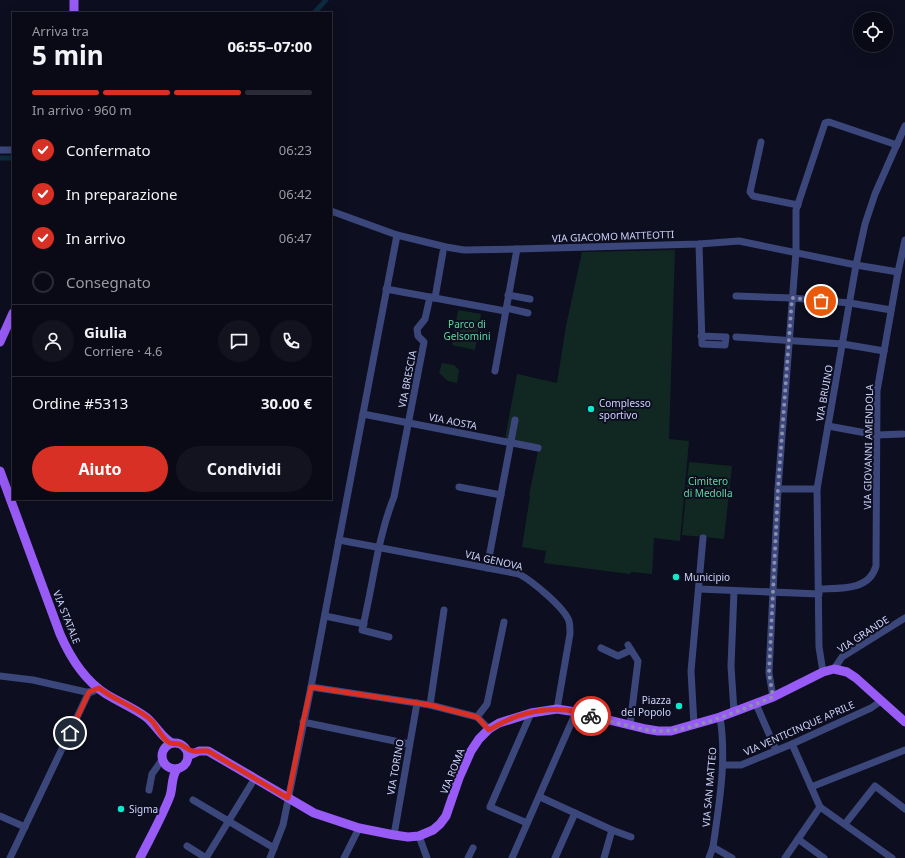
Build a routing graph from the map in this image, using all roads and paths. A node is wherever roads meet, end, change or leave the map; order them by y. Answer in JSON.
{"nodes":[{"id":1,"x":74,"y":0,"type":"edge"},
{"id":2,"x":74,"y":12,"type":"edge"},
{"id":3,"x":905,"y":126,"type":"edge"},
{"id":4,"x":761,"y":142,"type":"dead end"},
{"id":5,"x":896,"y":146,"type":"junction"},
{"id":6,"x":0,"y":150,"type":"edge"},
{"id":7,"x":12,"y":150,"type":"edge"},
{"id":8,"x":798,"y":205,"type":"junction"},
{"id":9,"x":332,"y":211,"type":"edge"},
{"id":10,"x":397,"y":235,"type":"junction"},
{"id":11,"x":905,"y":240,"type":"edge"},
{"id":12,"x":699,"y":244,"type":"junction"},
{"id":13,"x":517,"y":249,"type":"junction"},
{"id":14,"x":443,"y":252,"type":"dead end"},
{"id":15,"x":796,"y":252,"type":"junction"},
{"id":16,"x":856,"y":265,"type":"junction"},
{"id":17,"x":898,"y":272,"type":"junction"},
{"id":18,"x":386,"y":289,"type":"junction"},
{"id":19,"x":508,"y":295,"type":"junction"},
{"id":20,"x":736,"y":296,"type":"dead end"},
{"id":21,"x":432,"y":297,"type":"junction"},
{"id":22,"x":792,"y":298,"type":"junction"},
{"id":23,"x":530,"y":299,"type":"dead end"},
{"id":24,"x":850,"y":303,"type":"junction"},
{"id":25,"x":506,"y":309,"type":"junction"},
{"id":26,"x":891,"y":310,"type":"junction"},
{"id":27,"x":528,"y":313,"type":"dead end"},
{"id":28,"x":12,"y":315,"type":"edge"},
{"id":29,"x":701,"y":336,"type":"dead end"},
{"id":30,"x":736,"y":337,"type":"dead end"},
{"id":31,"x":789,"y":341,"type":"junction"},
{"id":32,"x":0,"y":342,"type":"edge"},
{"id":33,"x":843,"y":344,"type":"junction"},
{"id":34,"x":884,"y":351,"type":"junction"},
{"id":35,"x":495,"y":371,"type":"dead end"},
{"id":36,"x":363,"y":414,"type":"junction"},
{"id":37,"x":515,"y":420,"type":"dead end"},
{"id":38,"x":409,"y":423,"type":"junction"},
{"id":39,"x":828,"y":426,"type":"junction"},
{"id":40,"x":903,"y":434,"type":"dead end"},
{"id":41,"x":877,"y":435,"type":"junction"},
{"id":42,"x":511,"y":443,"type":"junction"},
{"id":43,"x":538,"y":448,"type":"dead end"},
{"id":44,"x":0,"y":471,"type":"edge"},
{"id":45,"x":459,"y":487,"type":"dead end"},
{"id":46,"x":817,"y":488,"type":"junction"},
{"id":47,"x":778,"y":489,"type":"junction"},
{"id":48,"x":501,"y":494,"type":"junction"},
{"id":49,"x":704,"y":538,"type":"dead end"},
{"id":50,"x":339,"y":540,"type":"junction"},
{"id":51,"x":379,"y":548,"type":"junction"},
{"id":52,"x":486,"y":568,"type":"junction"},
{"id":53,"x":699,"y":589,"type":"junction"},
{"id":54,"x":734,"y":591,"type":"junction"},
{"id":55,"x":819,"y":591,"type":"junction"},
{"id":56,"x":774,"y":592,"type":"junction"},
{"id":57,"x":444,"y":610,"type":"dead end"},
{"id":58,"x":325,"y":616,"type":"junction"},
{"id":59,"x":905,"y":618,"type":"edge"},
{"id":60,"x":504,"y":622,"type":"dead end"},
{"id":61,"x":364,"y":624,"type":"junction"},
{"id":62,"x":389,"y":637,"type":"dead end"},
{"id":63,"x":601,"y":648,"type":"dead end"},
{"id":64,"x":834,"y":669,"type":"junction"},
{"id":65,"x":823,"y":672,"type":"junction"},
{"id":66,"x":0,"y":676,"type":"edge"},
{"id":67,"x":311,"y":687,"type":"junction"},
{"id":68,"x":99,"y":688,"type":"junction"},
{"id":69,"x":89,"y":692,"type":"junction"},
{"id":70,"x":773,"y":697,"type":"junction"},
{"id":71,"x":881,"y":701,"type":"junction"},
{"id":72,"x":417,"y":703,"type":"junction"},
{"id":73,"x":756,"y":704,"type":"junction"},
{"id":74,"x":430,"y":705,"type":"junction"},
{"id":75,"x":557,"y":709,"type":"junction"},
{"id":76,"x":576,"y":712,"type":"junction"},
{"id":77,"x":734,"y":712,"type":"junction"},
{"id":78,"x":530,"y":713,"type":"junction"},
{"id":79,"x":477,"y":717,"type":"junction"},
{"id":80,"x":720,"y":717,"type":"junction"},
{"id":81,"x":303,"y":722,"type":"junction"},
{"id":82,"x":905,"y":722,"type":"edge"},
{"id":83,"x":630,"y":725,"type":"junction"},
{"id":84,"x":694,"y":725,"type":"junction"},
{"id":85,"x":489,"y":730,"type":"junction"},
{"id":86,"x":409,"y":744,"type":"junction"},
{"id":87,"x":792,"y":744,"type":"junction"},
{"id":88,"x":168,"y":746,"type":"junction"},
{"id":89,"x":776,"y":750,"type":"junction"},
{"id":90,"x":905,"y":750,"type":"edge"},
{"id":91,"x":187,"y":752,"type":"junction"},
{"id":92,"x":169,"y":765,"type":"junction"},
{"id":93,"x":722,"y":765,"type":"junction"},
{"id":94,"x":255,"y":778,"type":"junction"},
{"id":95,"x":811,"y":787,"type":"junction"},
{"id":96,"x":149,"y":790,"type":"dead end"},
{"id":97,"x":540,"y":797,"type":"junction"},
{"id":98,"x":288,"y":798,"type":"junction"},
{"id":99,"x":193,"y":800,"type":"dead end"},
{"id":100,"x":820,"y":807,"type":"junction"},
{"id":101,"x":905,"y":808,"type":"edge"},
{"id":102,"x":575,"y":813,"type":"junction"},
{"id":103,"x":0,"y":816,"type":"edge"},
{"id":104,"x":229,"y":821,"type":"junction"},
{"id":105,"x":527,"y":823,"type":"junction"},
{"id":106,"x":845,"y":824,"type":"junction"},
{"id":107,"x":25,"y":828,"type":"junction"},
{"id":108,"x":359,"y":828,"type":"junction"},
{"id":109,"x":612,"y":830,"type":"junction"},
{"id":110,"x":394,"y":835,"type":"junction"},
{"id":111,"x":419,"y":836,"type":"junction"},
{"id":112,"x":631,"y":837,"type":"dead end"},
{"id":113,"x":798,"y":839,"type":"junction"},
{"id":114,"x":187,"y":846,"type":"dead end"},
{"id":115,"x":713,"y":847,"type":"junction"},
{"id":116,"x":274,"y":848,"type":"junction"},
{"id":117,"x":473,"y":848,"type":"dead end"},
{"id":118,"x":426,"y":856,"type":"edge"},
{"id":119,"x":10,"y":858,"type":"edge"},
{"id":120,"x":140,"y":858,"type":"edge"},
{"id":121,"x":206,"y":858,"type":"edge"},
{"id":122,"x":270,"y":858,"type":"edge"},
{"id":123,"x":344,"y":858,"type":"edge"},
{"id":124,"x":468,"y":858,"type":"edge"},
{"id":125,"x":512,"y":858,"type":"edge"},
{"id":126,"x":555,"y":858,"type":"edge"},
{"id":127,"x":604,"y":858,"type":"edge"},
{"id":128,"x":710,"y":858,"type":"edge"},
{"id":129,"x":732,"y":858,"type":"edge"},
{"id":130,"x":785,"y":858,"type":"edge"},
{"id":131,"x":824,"y":858,"type":"edge"},
{"id":132,"x":892,"y":858,"type":"edge"}],
"edges":[{"from":1,"to":2,"type":"main road"},
{"from":3,"to":5,"type":"street","name":"VIA BRUINO"},
{"from":4,"to":8,"type":"street"},
{"from":5,"to":8,"type":"street"},
{"from":5,"to":16,"type":"street","name":"VIA BRUINO"},
{"from":6,"to":7,"type":"street"},
{"from":8,"to":15,"type":"street"},
{"from":9,"to":10,"type":"street","name":"VIA GIACOMO MATTEOTTI"},
{"from":10,"to":13,"type":"street","name":"VIA GIACOMO MATTEOTTI"},
{"from":10,"to":18,"type":"street"},
{"from":11,"to":17,"type":"street","name":"VIA GIOVANNI AMENDOLA"},
{"from":12,"to":13,"type":"street","name":"VIA GIACOMO MATTEOTTI"},
{"from":12,"to":15,"type":"street","name":"VIA GIACOMO MATTEOTTI"},
{"from":12,"to":29,"type":"street"},
{"from":13,"to":19,"type":"street"},
{"from":14,"to":21,"type":"street"},
{"from":15,"to":16,"type":"street","name":"VIA GIACOMO MATTEOTTI"},
{"from":15,"to":22,"type":"street"},
{"from":16,"to":17,"type":"street","name":"VIA GIACOMO MATTEOTTI"},
{"from":16,"to":24,"type":"street","name":"VIA BRUINO"},
{"from":17,"to":26,"type":"street","name":"VIA GIOVANNI AMENDOLA"},
{"from":18,"to":21,"type":"street"},
{"from":18,"to":36,"type":"street"},
{"from":19,"to":23,"type":"street"},
{"from":19,"to":25,"type":"street"},
{"from":20,"to":22,"type":"street"},
{"from":21,"to":25,"type":"street"},
{"from":21,"to":38,"type":"street","name":"VIA BRESCIA"},
{"from":22,"to":24,"type":"street"},
{"from":22,"to":31,"type":"street"},
{"from":24,"to":26,"type":"street"},
{"from":24,"to":33,"type":"street","name":"VIA BRUINO"},
{"from":25,"to":27,"type":"street"},
{"from":25,"to":35,"type":"street"},
{"from":26,"to":34,"type":"street","name":"VIA GIOVANNI AMENDOLA"},
{"from":28,"to":32,"type":"main road"},
{"from":30,"to":31,"type":"street"},
{"from":31,"to":33,"type":"street"},
{"from":31,"to":47,"type":"street"},
{"from":33,"to":34,"type":"street"},
{"from":33,"to":39,"type":"street","name":"VIA BRUINO"},
{"from":34,"to":41,"type":"street","name":"VIA GIOVANNI AMENDOLA"},
{"from":36,"to":38,"type":"street","name":"VIA AOSTA"},
{"from":36,"to":50,"type":"street"},
{"from":37,"to":42,"type":"street"},
{"from":38,"to":42,"type":"street","name":"VIA AOSTA"},
{"from":38,"to":51,"type":"street"},
{"from":39,"to":41,"type":"street"},
{"from":39,"to":46,"type":"street","name":"VIA BRUINO"},
{"from":40,"to":41,"type":"street"},
{"from":41,"to":55,"type":"street","name":"VIA GIOVANNI AMENDOLA"},
{"from":42,"to":43,"type":"street","name":"VIA AOSTA"},
{"from":42,"to":48,"type":"street"},
{"from":44,"to":68,"type":"main road","name":"VIA STATALE"},
{"from":45,"to":48,"type":"street"},
{"from":46,"to":47,"type":"street"},
{"from":46,"to":55,"type":"street","name":"VIA BRUINO"},
{"from":47,"to":56,"type":"street"},
{"from":48,"to":52,"type":"street"},
{"from":49,"to":53,"type":"street"},
{"from":50,"to":51,"type":"street","name":"VIA GENOVA"},
{"from":50,"to":58,"type":"street"},
{"from":51,"to":52,"type":"street","name":"VIA GENOVA"},
{"from":51,"to":61,"type":"street"},
{"from":52,"to":75,"type":"street","name":"VIA GENOVA"},
{"from":53,"to":54,"type":"street"},
{"from":53,"to":84,"type":"street"},
{"from":54,"to":56,"type":"street"},
{"from":54,"to":77,"type":"street"},
{"from":55,"to":56,"type":"street"},
{"from":55,"to":65,"type":"street","name":"VIA BRUINO"},
{"from":56,"to":70,"type":"street"},
{"from":57,"to":74,"type":"street"},
{"from":58,"to":61,"type":"street"},
{"from":58,"to":67,"type":"street"},
{"from":59,"to":64,"type":"street","name":"VIA GRANDE"},
{"from":60,"to":79,"type":"street"},
{"from":61,"to":62,"type":"street"},
{"from":63,"to":83,"type":"street"},
{"from":64,"to":65,"type":"main road","name":"VIA ROMA"},
{"from":64,"to":71,"type":"main road"},
{"from":65,"to":70,"type":"main road","name":"VIA ROMA"},
{"from":66,"to":69,"type":"street"},
{"from":67,"to":72,"type":"street"},
{"from":67,"to":81,"type":"street"},
{"from":68,"to":69,"type":"street"},
{"from":68,"to":88,"type":"main road","name":"VIA STATALE"},
{"from":69,"to":107,"type":"street"},
{"from":70,"to":73,"type":"main road","name":"VIA ROMA"},
{"from":71,"to":82,"type":"main road"},
{"from":71,"to":87,"type":"street","name":"VIA VENTICINQUE APRILE"},
{"from":72,"to":74,"type":"street"},
{"from":72,"to":86,"type":"street","name":"VIA TORINO"},
{"from":73,"to":77,"type":"main road","name":"VIA ROMA"},
{"from":73,"to":89,"type":"street"},
{"from":74,"to":79,"type":"street"},
{"from":75,"to":76,"type":"main road","name":"VIA ROMA"},
{"from":75,"to":78,"type":"main road","name":"VIA ROMA"},
{"from":76,"to":83,"type":"main road","name":"VIA ROMA"},
{"from":76,"to":97,"type":"street"},
{"from":77,"to":80,"type":"main road","name":"VIA ROMA"},
{"from":78,"to":85,"type":"main road","name":"VIA ROMA"},
{"from":78,"to":105,"type":"street"},
{"from":79,"to":85,"type":"street"},
{"from":80,"to":84,"type":"main road","name":"VIA ROMA"},
{"from":80,"to":93,"type":"street","name":"VIA SAN MATTEO"},
{"from":81,"to":86,"type":"street"},
{"from":81,"to":98,"type":"street"},
{"from":83,"to":84,"type":"main road","name":"VIA ROMA"},
{"from":85,"to":111,"type":"main road","name":"VIA ROMA"},
{"from":86,"to":110,"type":"street","name":"VIA TORINO"},
{"from":87,"to":89,"type":"street","name":"VIA VENTICINQUE APRILE"},
{"from":87,"to":95,"type":"street"},
{"from":88,"to":91,"type":"main road"},
{"from":88,"to":92,"type":"main road"},
{"from":89,"to":93,"type":"street","name":"VIA VENTICINQUE APRILE"},
{"from":90,"to":95,"type":"street"},
{"from":91,"to":92,"type":"main road"},
{"from":91,"to":94,"type":"main road","name":"VIA ROMA"},
{"from":92,"to":96,"type":"street"},
{"from":92,"to":120,"type":"main road"},
{"from":93,"to":115,"type":"street","name":"VIA SAN MATTEO"},
{"from":94,"to":98,"type":"main road","name":"VIA ROMA"},
{"from":94,"to":104,"type":"street"},
{"from":95,"to":100,"type":"street"},
{"from":97,"to":102,"type":"street"},
{"from":97,"to":105,"type":"street"},
{"from":98,"to":108,"type":"main road","name":"VIA ROMA"},
{"from":98,"to":116,"type":"street"},
{"from":99,"to":104,"type":"street"},
{"from":100,"to":106,"type":"street"},
{"from":100,"to":113,"type":"street"},
{"from":101,"to":106,"type":"street"},
{"from":102,"to":109,"type":"street"},
{"from":102,"to":126,"type":"street"},
{"from":103,"to":107,"type":"street"},
{"from":104,"to":116,"type":"street"},
{"from":104,"to":121,"type":"street"},
{"from":105,"to":125,"type":"street"},
{"from":106,"to":132,"type":"street"},
{"from":107,"to":119,"type":"street"},
{"from":108,"to":110,"type":"main road","name":"VIA ROMA"},
{"from":108,"to":123,"type":"street"},
{"from":109,"to":112,"type":"street"},
{"from":109,"to":127,"type":"street"},
{"from":110,"to":111,"type":"main road","name":"VIA ROMA"},
{"from":111,"to":118,"type":"street"},
{"from":113,"to":130,"type":"street"},
{"from":113,"to":131,"type":"street"},
{"from":114,"to":121,"type":"street"},
{"from":115,"to":128,"type":"street","name":"VIA SAN MATTEO"},
{"from":115,"to":129,"type":"street"},
{"from":116,"to":122,"type":"street"},
{"from":117,"to":124,"type":"street"}]}
